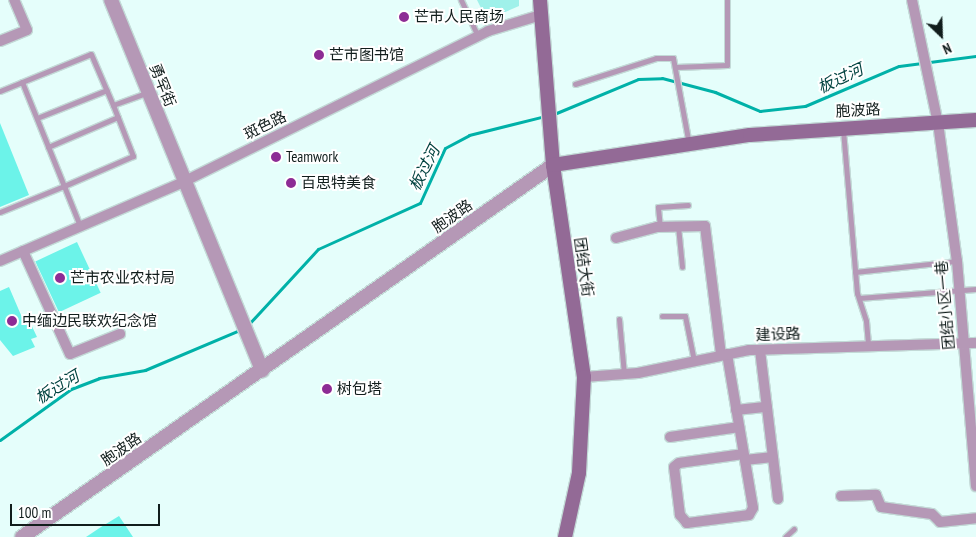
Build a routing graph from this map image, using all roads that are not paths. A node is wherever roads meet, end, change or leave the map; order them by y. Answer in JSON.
{"nodes":[{"id":1,"x":14,"y":0,"type":"edge"},
{"id":2,"x":111,"y":0,"type":"edge"},
{"id":3,"x":461,"y":0,"type":"edge"},
{"id":4,"x":540,"y":0,"type":"edge"},
{"id":5,"x":727,"y":0,"type":"edge"},
{"id":6,"x":912,"y":0,"type":"edge"},
{"id":7,"x":541,"y":15,"type":"junction"},
{"id":8,"x":478,"y":36,"type":"junction"},
{"id":9,"x":0,"y":41,"type":"edge"},
{"id":10,"x":676,"y":69,"type":"junction"},
{"id":11,"x":22,"y":82,"type":"junction"},
{"id":12,"x":575,"y":84,"type":"dead end"},
{"id":13,"x":0,"y":90,"type":"edge"},
{"id":14,"x":107,"y":90,"type":"junction"},
{"id":15,"x":148,"y":92,"type":"junction"},
{"id":16,"x":113,"y":105,"type":"junction"},
{"id":17,"x":118,"y":117,"type":"junction"},
{"id":18,"x":37,"y":118,"type":"junction"},
{"id":19,"x":976,"y":120,"type":"edge"},
{"id":20,"x":938,"y":123,"type":"junction"},
{"id":21,"x":842,"y":127,"type":"junction"},
{"id":22,"x":689,"y":144,"type":"junction"},
{"id":23,"x":48,"y":146,"type":"junction"},
{"id":24,"x":553,"y":165,"type":"junction"},
{"id":25,"x":183,"y":182,"type":"junction"},
{"id":26,"x":64,"y":186,"type":"junction"},
{"id":27,"x":688,"y":205,"type":"dead end"},
{"id":28,"x":0,"y":212,"type":"edge"},
{"id":29,"x":678,"y":225,"type":"junction"},
{"id":30,"x":80,"y":226,"type":"junction"},
{"id":31,"x":660,"y":227,"type":"junction"},
{"id":32,"x":616,"y":238,"type":"dead end"},
{"id":33,"x":23,"y":251,"type":"junction"},
{"id":34,"x":0,"y":261,"type":"edge"},
{"id":35,"x":957,"y":261,"type":"junction"},
{"id":36,"x":682,"y":267,"type":"dead end"},
{"id":37,"x":855,"y":272,"type":"junction"},
{"id":38,"x":976,"y":289,"type":"edge"},
{"id":39,"x":959,"y":290,"type":"junction"},
{"id":40,"x":859,"y":298,"type":"junction"},
{"id":41,"x":662,"y":316,"type":"dead end"},
{"id":42,"x":619,"y":320,"type":"dead end"},
{"id":43,"x":120,"y":334,"type":"dead end"},
{"id":44,"x":976,"y":343,"type":"edge"},
{"id":45,"x":964,"y":344,"type":"junction"},
{"id":46,"x":868,"y":346,"type":"junction"},
{"id":47,"x":760,"y":350,"type":"junction"},
{"id":48,"x":724,"y":355,"type":"junction"},
{"id":49,"x":694,"y":361,"type":"junction"},
{"id":50,"x":262,"y":370,"type":"junction"},
{"id":51,"x":624,"y":374,"type":"junction"},
{"id":52,"x":584,"y":377,"type":"junction"},
{"id":53,"x":972,"y":388,"type":"edge"},
{"id":54,"x":767,"y":407,"type":"junction"},
{"id":55,"x":736,"y":410,"type":"junction"},
{"id":56,"x":973,"y":426,"type":"edge"},
{"id":57,"x":739,"y":427,"type":"junction"},
{"id":58,"x":670,"y":437,"type":"dead end"},
{"id":59,"x":744,"y":457,"type":"junction"},
{"id":60,"x":773,"y":457,"type":"junction"},
{"id":61,"x":975,"y":471,"type":"edge"},
{"id":62,"x":976,"y":486,"type":"edge"},
{"id":63,"x":841,"y":496,"type":"dead end"},
{"id":64,"x":778,"y":499,"type":"dead end"},
{"id":65,"x":976,"y":518,"type":"edge"},
{"id":66,"x":794,"y":529,"type":"dead end"},
{"id":67,"x":22,"y":537,"type":"edge"},
{"id":68,"x":565,"y":537,"type":"edge"},
{"id":69,"x":785,"y":537,"type":"edge"}],
"edges":[{"from":1,"to":9,"type":"street"},
{"from":2,"to":15,"type":"street","name":"勇罕街"},
{"from":3,"to":8,"type":"lane"},
{"from":4,"to":7,"type":"main road","name":"团结大街"},
{"from":5,"to":10,"type":"lane"},
{"from":6,"to":20,"type":"street","name":"团结小区一巷"},
{"from":7,"to":8,"type":"street","name":"斑色路"},
{"from":7,"to":24,"type":"main road","name":"团结大街"},
{"from":8,"to":25,"type":"street","name":"斑色路"},
{"from":10,"to":12,"type":"lane"},
{"from":10,"to":22,"type":"lane"},
{"from":11,"to":13,"type":"lane"},
{"from":11,"to":14,"type":"lane"},
{"from":11,"to":18,"type":"lane"},
{"from":14,"to":16,"type":"lane"},
{"from":14,"to":18,"type":"lane"},
{"from":15,"to":16,"type":"lane"},
{"from":15,"to":25,"type":"street","name":"勇罕街"},
{"from":16,"to":17,"type":"lane"},
{"from":17,"to":23,"type":"lane"},
{"from":17,"to":26,"type":"lane"},
{"from":18,"to":23,"type":"lane"},
{"from":19,"to":20,"type":"main road","name":"胞波路"},
{"from":20,"to":21,"type":"main road","name":"胞波路"},
{"from":20,"to":35,"type":"street","name":"团结小区一巷"},
{"from":21,"to":22,"type":"main road","name":"胞波路"},
{"from":21,"to":37,"type":"lane"},
{"from":22,"to":24,"type":"main road","name":"胞波路"},
{"from":23,"to":26,"type":"lane"},
{"from":24,"to":50,"type":"street","name":"胞波路"},
{"from":24,"to":52,"type":"main road","name":"团结大街"},
{"from":25,"to":30,"type":"street","name":"斑色路"},
{"from":25,"to":50,"type":"street","name":"勇罕街"},
{"from":26,"to":28,"type":"lane"},
{"from":26,"to":30,"type":"lane"},
{"from":27,"to":31,"type":"lane"},
{"from":29,"to":31,"type":"street"},
{"from":29,"to":36,"type":"lane"},
{"from":29,"to":48,"type":"street"},
{"from":30,"to":33,"type":"street","name":"斑色路"},
{"from":31,"to":32,"type":"street"},
{"from":33,"to":34,"type":"street","name":"斑色路"},
{"from":33,"to":43,"type":"street"},
{"from":35,"to":37,"type":"lane"},
{"from":35,"to":39,"type":"street","name":"团结小区一巷"},
{"from":37,"to":40,"type":"lane"},
{"from":38,"to":39,"type":"lane"},
{"from":39,"to":40,"type":"lane"},
{"from":39,"to":45,"type":"street","name":"团结小区一巷"},
{"from":40,"to":46,"type":"lane"},
{"from":41,"to":49,"type":"lane"},
{"from":42,"to":51,"type":"lane"},
{"from":44,"to":45,"type":"street","name":"建设路"},
{"from":45,"to":46,"type":"street","name":"建设路"},
{"from":45,"to":53,"type":"street","name":"团结小区一巷"},
{"from":46,"to":47,"type":"street","name":"建设路"},
{"from":47,"to":48,"type":"street","name":"建设路"},
{"from":47,"to":54,"type":"street"},
{"from":48,"to":49,"type":"street","name":"建设路"},
{"from":48,"to":55,"type":"street"},
{"from":49,"to":51,"type":"street","name":"建设路"},
{"from":50,"to":67,"type":"street","name":"胞波路"},
{"from":51,"to":52,"type":"street","name":"建设路"},
{"from":52,"to":68,"type":"main road","name":"团结大街"},
{"from":53,"to":56,"type":"street","name":"团结小区一巷"},
{"from":54,"to":55,"type":"street"},
{"from":54,"to":60,"type":"street"},
{"from":55,"to":57,"type":"street"},
{"from":56,"to":61,"type":"street","name":"团结小区一巷"},
{"from":57,"to":58,"type":"street"},
{"from":57,"to":59,"type":"street"},
{"from":59,"to":59,"type":"street"},
{"from":59,"to":60,"type":"street"},
{"from":60,"to":64,"type":"street"},
{"from":61,"to":62,"type":"street","name":"团结小区一巷"},
{"from":63,"to":65,"type":"street"},
{"from":66,"to":69,"type":"lane"}]}
